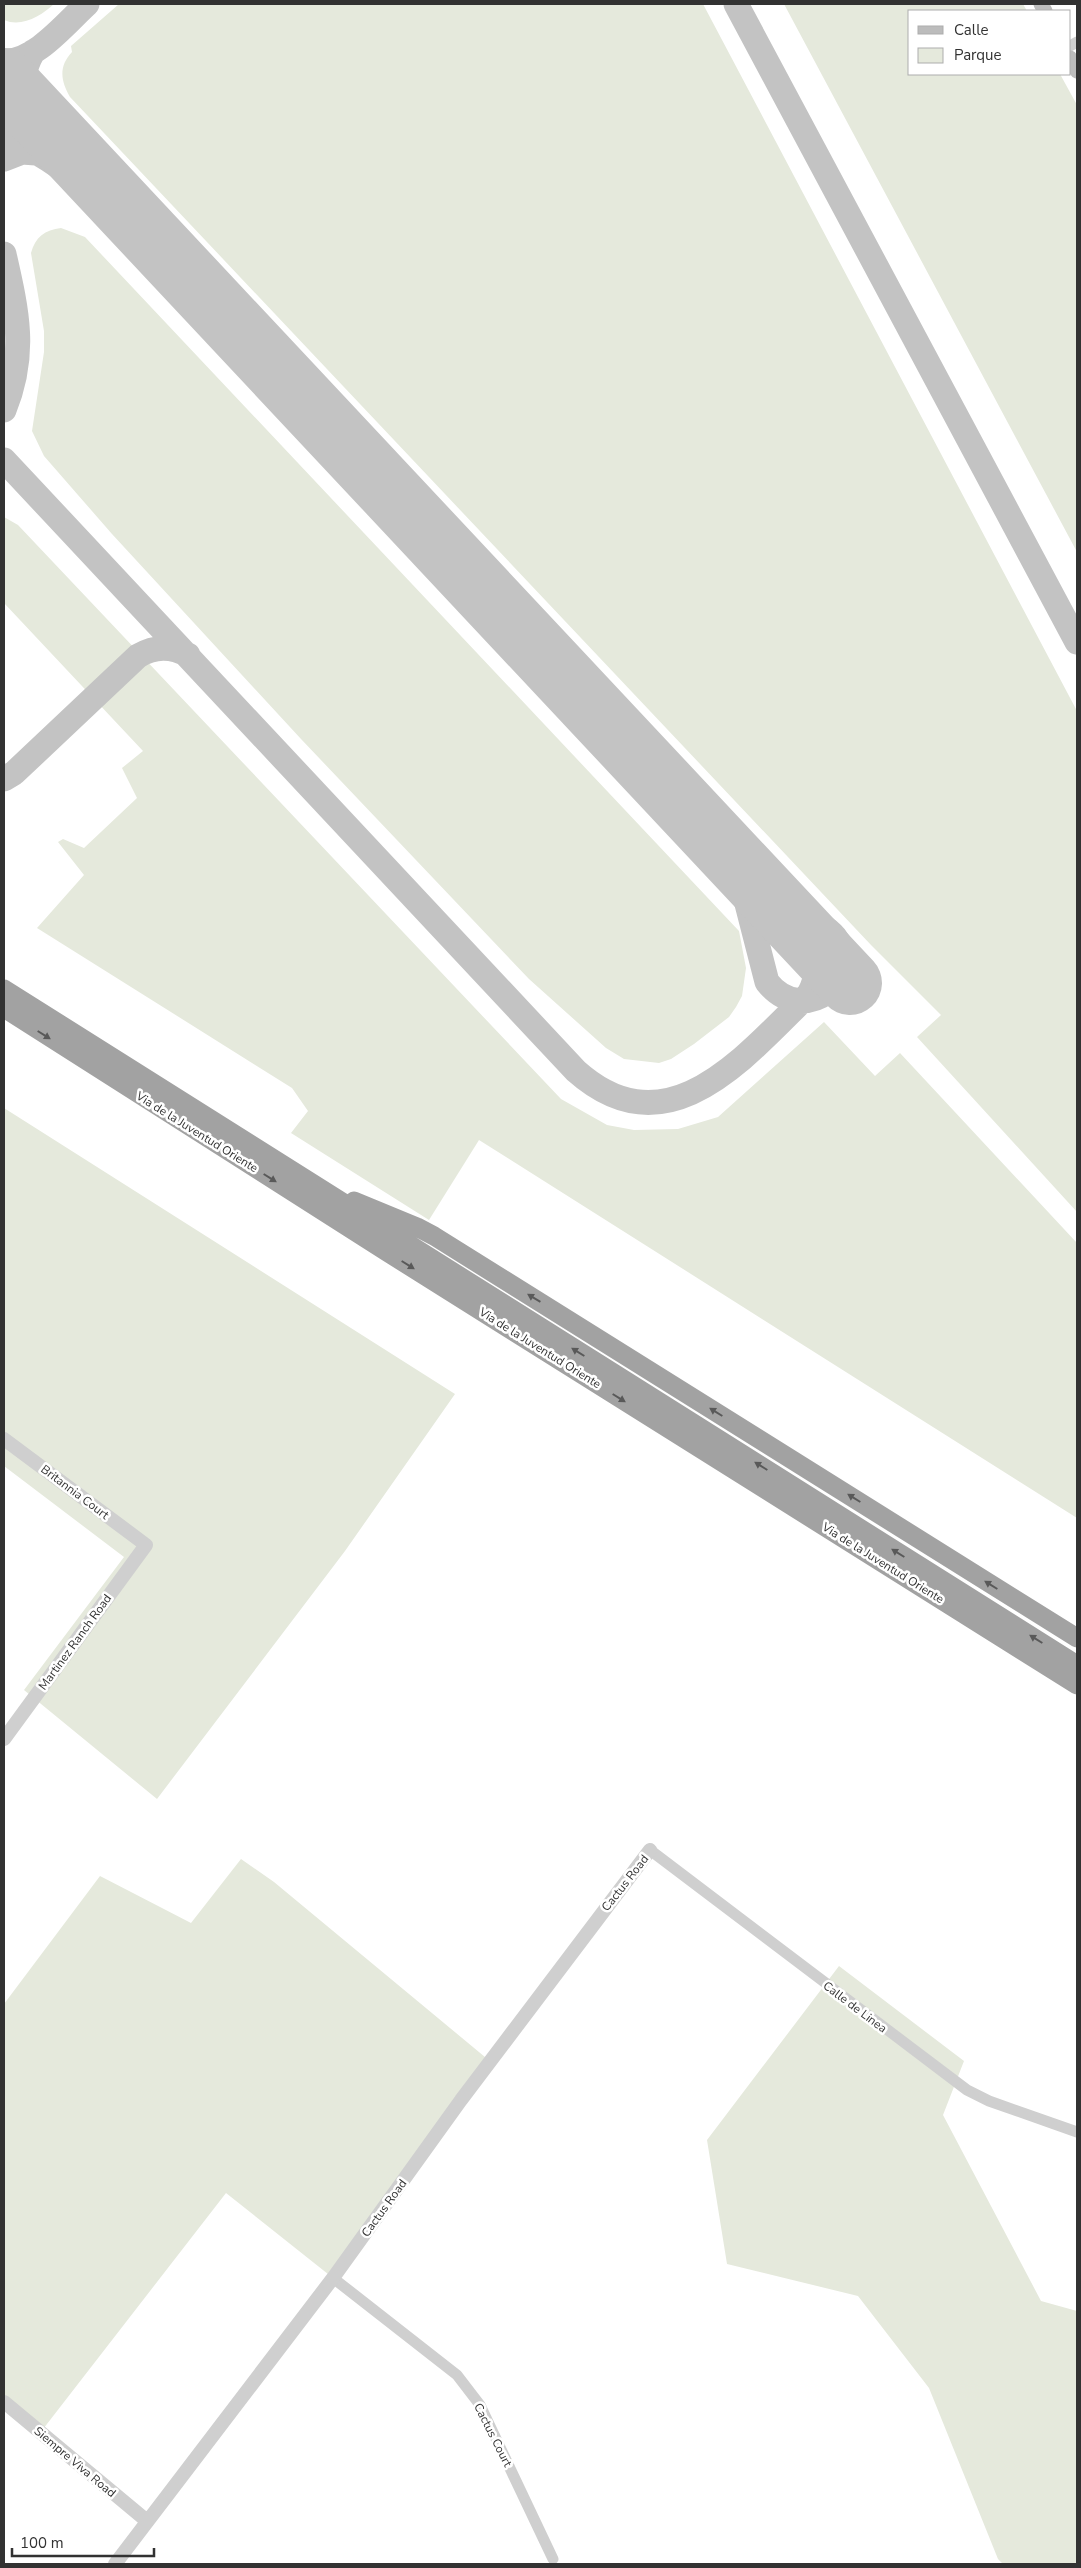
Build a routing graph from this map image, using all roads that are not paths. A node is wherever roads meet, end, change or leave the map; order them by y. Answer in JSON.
{"nodes":[{"id":1,"x":1071,"y":60,"type":"edge"},
{"id":2,"x":1077,"y":71,"type":"edge"},
{"id":3,"x":4,"y":989,"type":"edge"},
{"id":4,"x":4,"y":1008,"type":"edge"},
{"id":5,"x":313,"y":1186,"type":"junction"},
{"id":6,"x":4,"y":1439,"type":"edge"},
{"id":7,"x":146,"y":1546,"type":"joint"},
{"id":8,"x":1077,"y":1638,"type":"edge"},
{"id":9,"x":1077,"y":1665,"type":"edge"},
{"id":10,"x":1077,"y":1685,"type":"edge"},
{"id":11,"x":4,"y":1738,"type":"edge"},
{"id":12,"x":650,"y":1850,"type":"joint"},
{"id":13,"x":1077,"y":2132,"type":"edge"},
{"id":14,"x":333,"y":2278,"type":"junction"},
{"id":15,"x":4,"y":2402,"type":"edge"},
{"id":16,"x":147,"y":2522,"type":"junction"},
{"id":17,"x":553,"y":2559,"type":"dead end"},
{"id":18,"x":115,"y":2564,"type":"edge"}],
"edges":[{"from":1,"to":2,"type":"main road"},
{"from":3,"to":5,"type":"highway","name":"Via de la Juventud Oriente"},
{"from":4,"to":10,"type":"highway","name":"Via de la Juventud Oriente","one_way":true},
{"from":8,"to":5,"type":"highway","one_way":true},
{"from":9,"to":5,"type":"highway","name":"Via de la Juventud Oriente","one_way":true},
{"from":6,"to":7,"type":"street","name":"Britannia Court"},
{"from":7,"to":11,"type":"street","name":"Martinez Ranch Road"},
{"from":12,"to":13,"type":"street","name":"Calle de Linea"},
{"from":12,"to":14,"type":"street","name":"Cactus Road"},
{"from":14,"to":16,"type":"street","name":"Cactus Road"},
{"from":14,"to":17,"type":"street","name":"Cactus Court"},
{"from":15,"to":16,"type":"street","name":"Siempre Viva Road"},
{"from":16,"to":18,"type":"street","name":"Cactus Road"}]}
